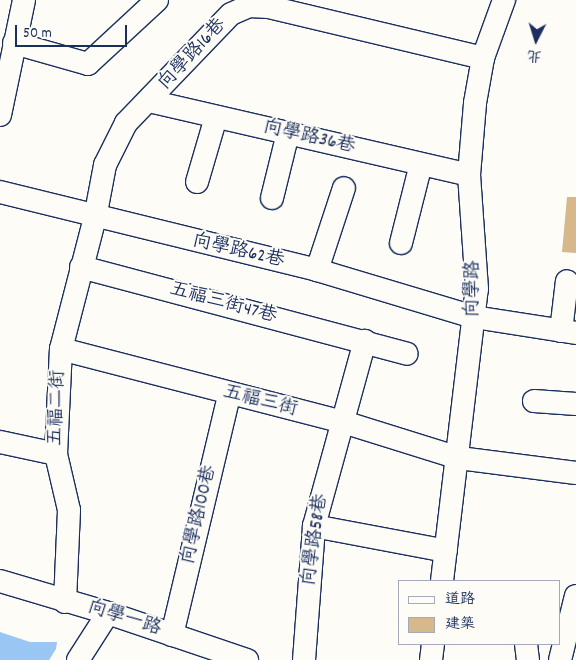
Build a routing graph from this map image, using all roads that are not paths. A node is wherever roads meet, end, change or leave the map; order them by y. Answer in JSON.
{"nodes":[{"id":1,"x":24,"y":0,"type":"edge"},
{"id":2,"x":157,"y":0,"type":"edge"},
{"id":3,"x":504,"y":0,"type":"edge"},
{"id":4,"x":14,"y":43,"type":"junction"},
{"id":5,"x":483,"y":58,"type":"junction"},
{"id":6,"x":149,"y":101,"type":"junction"},
{"id":7,"x":0,"y":115,"type":"edge"},
{"id":8,"x":216,"y":116,"type":"junction"},
{"id":9,"x":288,"y":133,"type":"junction"},
{"id":10,"x":421,"y":164,"type":"junction"},
{"id":11,"x":469,"y":175,"type":"junction"},
{"id":12,"x":198,"y":182,"type":"dead end"},
{"id":13,"x":344,"y":188,"type":"dead end"},
{"id":14,"x":0,"y":192,"type":"edge"},
{"id":15,"x":272,"y":198,"type":"dead end"},
{"id":16,"x":95,"y":218,"type":"junction"},
{"id":17,"x":401,"y":243,"type":"dead end"},
{"id":18,"x":81,"y":267,"type":"junction"},
{"id":19,"x":317,"y":270,"type":"junction"},
{"id":20,"x":567,"y":281,"type":"dead end"},
{"id":21,"x":474,"y":317,"type":"junction"},
{"id":22,"x":568,"y":332,"type":"edge"},
{"id":23,"x":365,"y":341,"type":"junction"},
{"id":24,"x":61,"y":349,"type":"junction"},
{"id":25,"x":407,"y":354,"type":"dead end"},
{"id":26,"x":229,"y":395,"type":"junction"},
{"id":27,"x":534,"y":401,"type":"dead end"},
{"id":28,"x":576,"y":404,"type":"edge"},
{"id":29,"x":340,"y":422,"type":"junction"},
{"id":30,"x":0,"y":442,"type":"edge"},
{"id":31,"x":56,"y":454,"type":"junction"},
{"id":32,"x":459,"y":458,"type":"junction"},
{"id":33,"x":576,"y":473,"type":"edge"},
{"id":34,"x":314,"y":526,"type":"junction"},
{"id":35,"x":446,"y":552,"type":"junction"},
{"id":36,"x":442,"y":580,"type":"edge"},
{"id":37,"x":0,"y":581,"type":"edge"},
{"id":38,"x":576,"y":596,"type":"edge"},
{"id":39,"x":65,"y":602,"type":"junction"},
{"id":40,"x":108,"y":612,"type":"junction"},
{"id":41,"x":172,"y":634,"type":"junction"},
{"id":42,"x":433,"y":645,"type":"edge"},
{"id":43,"x":526,"y":645,"type":"edge"},
{"id":44,"x":78,"y":660,"type":"edge"},
{"id":45,"x":247,"y":660,"type":"edge"},
{"id":46,"x":304,"y":660,"type":"edge"},
{"id":47,"x":431,"y":660,"type":"edge"},
{"id":48,"x":528,"y":660,"type":"edge"},
{"id":49,"x":560,"y":660,"type":"edge"}],
"edges":[{"from":1,"to":4,"type":"street"},
{"from":2,"to":4,"type":"street"},
{"from":3,"to":5,"type":"street","name":"向學路"},
{"from":4,"to":7,"type":"street"},
{"from":5,"to":6,"type":"street","name":"向學路16巷"},
{"from":5,"to":11,"type":"street","name":"向學路"},
{"from":6,"to":8,"type":"street","name":"向學路36巷"},
{"from":6,"to":16,"type":"street","name":"向學路16巷"},
{"from":8,"to":9,"type":"street","name":"向學路36巷"},
{"from":8,"to":12,"type":"street"},
{"from":9,"to":10,"type":"street","name":"向學路36巷"},
{"from":9,"to":15,"type":"street"},
{"from":10,"to":11,"type":"street","name":"向學路36巷"},
{"from":10,"to":17,"type":"street"},
{"from":11,"to":21,"type":"street","name":"向學路"},
{"from":13,"to":19,"type":"street"},
{"from":14,"to":16,"type":"street","name":"向學路62巷"},
{"from":16,"to":18,"type":"street","name":"五福二街"},
{"from":16,"to":19,"type":"street","name":"向學路62巷"},
{"from":18,"to":23,"type":"street","name":"五福三街47巷"},
{"from":18,"to":24,"type":"street","name":"五福二街"},
{"from":19,"to":21,"type":"street","name":"向學路62巷"},
{"from":20,"to":22,"type":"street"},
{"from":21,"to":22,"type":"street","name":"向學路62巷"},
{"from":21,"to":32,"type":"street","name":"向學路"},
{"from":23,"to":25,"type":"street","name":"五福三街47巷"},
{"from":23,"to":29,"type":"street"},
{"from":24,"to":26,"type":"street","name":"五福三街"},
{"from":24,"to":31,"type":"street","name":"五福二街"},
{"from":26,"to":29,"type":"street","name":"五福三街"},
{"from":26,"to":41,"type":"street","name":"向學路100巷"},
{"from":27,"to":28,"type":"street"},
{"from":29,"to":32,"type":"street","name":"五福三街"},
{"from":29,"to":34,"type":"street","name":"向學路58巷"},
{"from":30,"to":31,"type":"street"},
{"from":31,"to":39,"type":"street","name":"五福二街"},
{"from":32,"to":33,"type":"street","name":"五福三街"},
{"from":32,"to":35,"type":"street","name":"向學路"},
{"from":34,"to":35,"type":"street"},
{"from":34,"to":46,"type":"street","name":"向學路58巷"},
{"from":35,"to":36,"type":"street","name":"向學路"},
{"from":37,"to":39,"type":"street","name":"向學一路"},
{"from":38,"to":49,"type":"street"},
{"from":39,"to":40,"type":"street","name":"向學一路"},
{"from":40,"to":41,"type":"street","name":"向學一路"},
{"from":40,"to":44,"type":"street"},
{"from":41,"to":45,"type":"street","name":"向學一路"},
{"from":42,"to":47,"type":"street"},
{"from":43,"to":48,"type":"street"}]}
